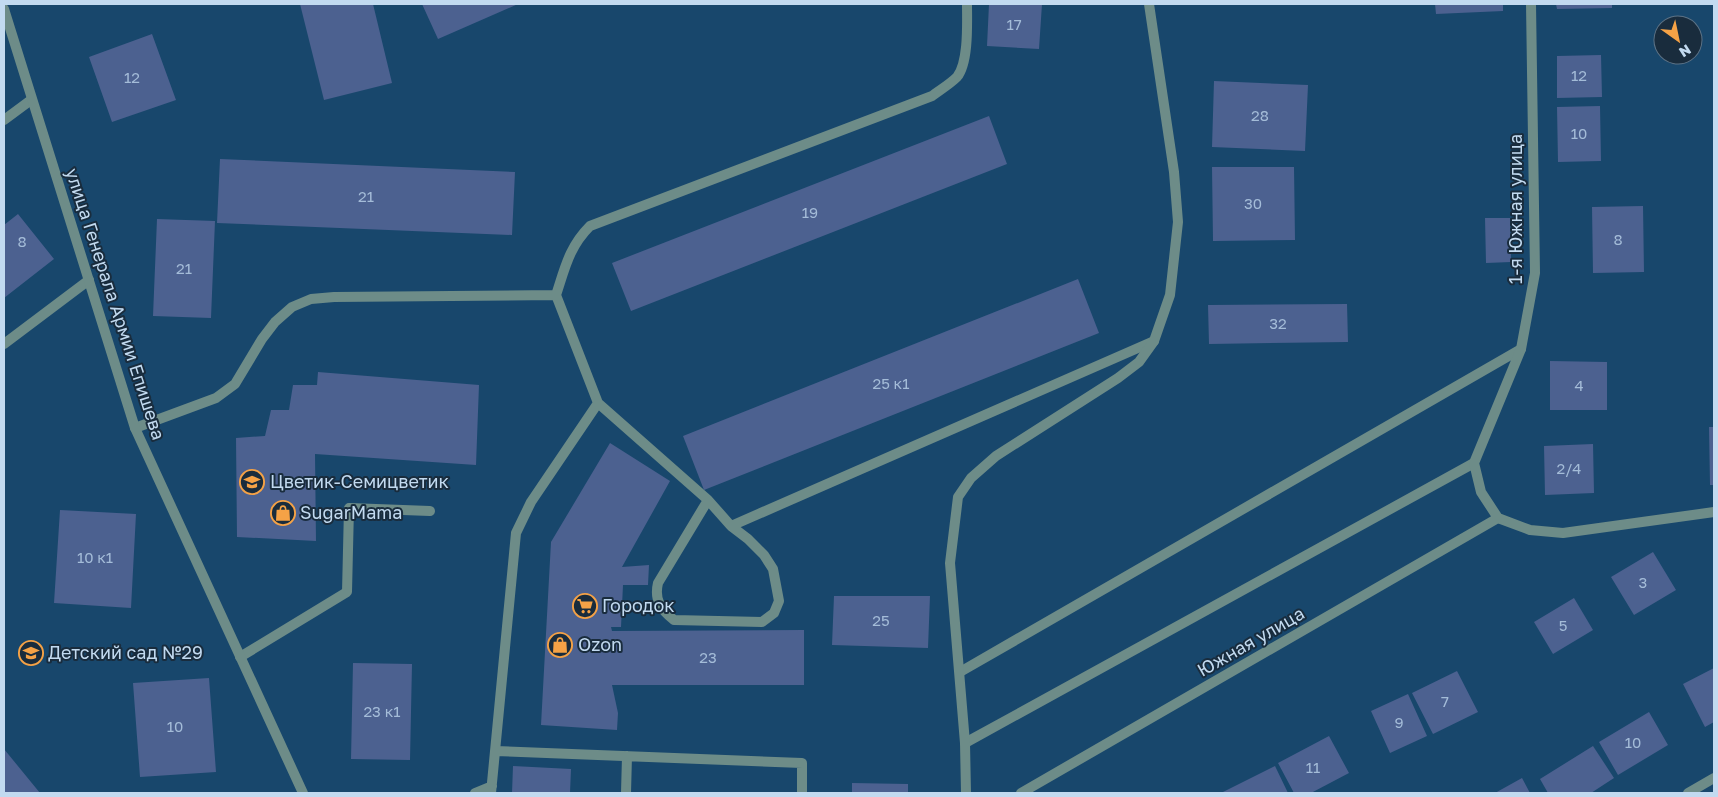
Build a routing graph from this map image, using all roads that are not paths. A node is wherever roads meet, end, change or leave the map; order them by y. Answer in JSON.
{"nodes":[{"id":1,"x":967,"y":4,"type":"edge"},
{"id":2,"x":1149,"y":4,"type":"edge"},
{"id":3,"x":1531,"y":4,"type":"edge"},
{"id":4,"x":4,"y":9,"type":"edge"},
{"id":5,"x":31,"y":100,"type":"junction"},
{"id":6,"x":4,"y":120,"type":"edge"},
{"id":7,"x":88,"y":280,"type":"junction"},
{"id":8,"x":556,"y":295,"type":"junction"},
{"id":9,"x":1154,"y":341,"type":"junction"},
{"id":10,"x":4,"y":344,"type":"edge"},
{"id":11,"x":1521,"y":349,"type":"junction"},
{"id":12,"x":598,"y":403,"type":"junction"},
{"id":13,"x":135,"y":428,"type":"junction"},
{"id":14,"x":1474,"y":463,"type":"junction"},
{"id":15,"x":708,"y":500,"type":"junction"},
{"id":16,"x":430,"y":511,"type":"dead end"},
{"id":17,"x":1714,"y":512,"type":"edge"},
{"id":18,"x":1498,"y":518,"type":"junction"},
{"id":19,"x":731,"y":526,"type":"junction"},
{"id":20,"x":240,"y":657,"type":"junction"},
{"id":21,"x":960,"y":672,"type":"junction"},
{"id":22,"x":965,"y":743,"type":"junction"},
{"id":23,"x":495,"y":750,"type":"junction"},
{"id":24,"x":627,"y":756,"type":"junction"},
{"id":25,"x":1714,"y":778,"type":"edge"},
{"id":26,"x":492,"y":790,"type":"edge"},
{"id":27,"x":303,"y":793,"type":"edge"},
{"id":28,"x":475,"y":793,"type":"edge"},
{"id":29,"x":626,"y":793,"type":"edge"},
{"id":30,"x":802,"y":793,"type":"edge"},
{"id":31,"x":966,"y":793,"type":"edge"},
{"id":32,"x":1021,"y":793,"type":"edge"},
{"id":33,"x":1688,"y":793,"type":"edge"}],
"edges":[{"from":1,"to":8,"type":"street"},
{"from":2,"to":9,"type":"street"},
{"from":3,"to":11,"type":"street","name":"1-я Южная улица"},
{"from":4,"to":5,"type":"street","name":"улица Генерала Армии Епишева"},
{"from":5,"to":6,"type":"street"},
{"from":5,"to":7,"type":"street","name":"улица Генерала Армии Епишева"},
{"from":7,"to":10,"type":"street"},
{"from":7,"to":13,"type":"street","name":"улица Генерала Армии Епишева"},
{"from":8,"to":12,"type":"street"},
{"from":8,"to":13,"type":"street"},
{"from":9,"to":19,"type":"street"},
{"from":9,"to":21,"type":"street"},
{"from":11,"to":14,"type":"street","name":"1-я Южная улица"},
{"from":11,"to":21,"type":"street"},
{"from":12,"to":15,"type":"street"},
{"from":12,"to":23,"type":"street"},
{"from":13,"to":20,"type":"street","name":"улица Генерала Армии Епишева"},
{"from":14,"to":18,"type":"street"},
{"from":14,"to":22,"type":"street"},
{"from":15,"to":19,"type":"street"},
{"from":15,"to":19,"type":"street"},
{"from":16,"to":20,"type":"street"},
{"from":17,"to":18,"type":"street"},
{"from":18,"to":32,"type":"street","name":"Южная улица"},
{"from":20,"to":27,"type":"street","name":"улица Генерала Армии Епишева"},
{"from":21,"to":22,"type":"street"},
{"from":22,"to":31,"type":"street"},
{"from":23,"to":24,"type":"street"},
{"from":23,"to":26,"type":"street"},
{"from":24,"to":29,"type":"street"},
{"from":24,"to":30,"type":"street"},
{"from":25,"to":33,"type":"street"},
{"from":26,"to":28,"type":"street"}]}
